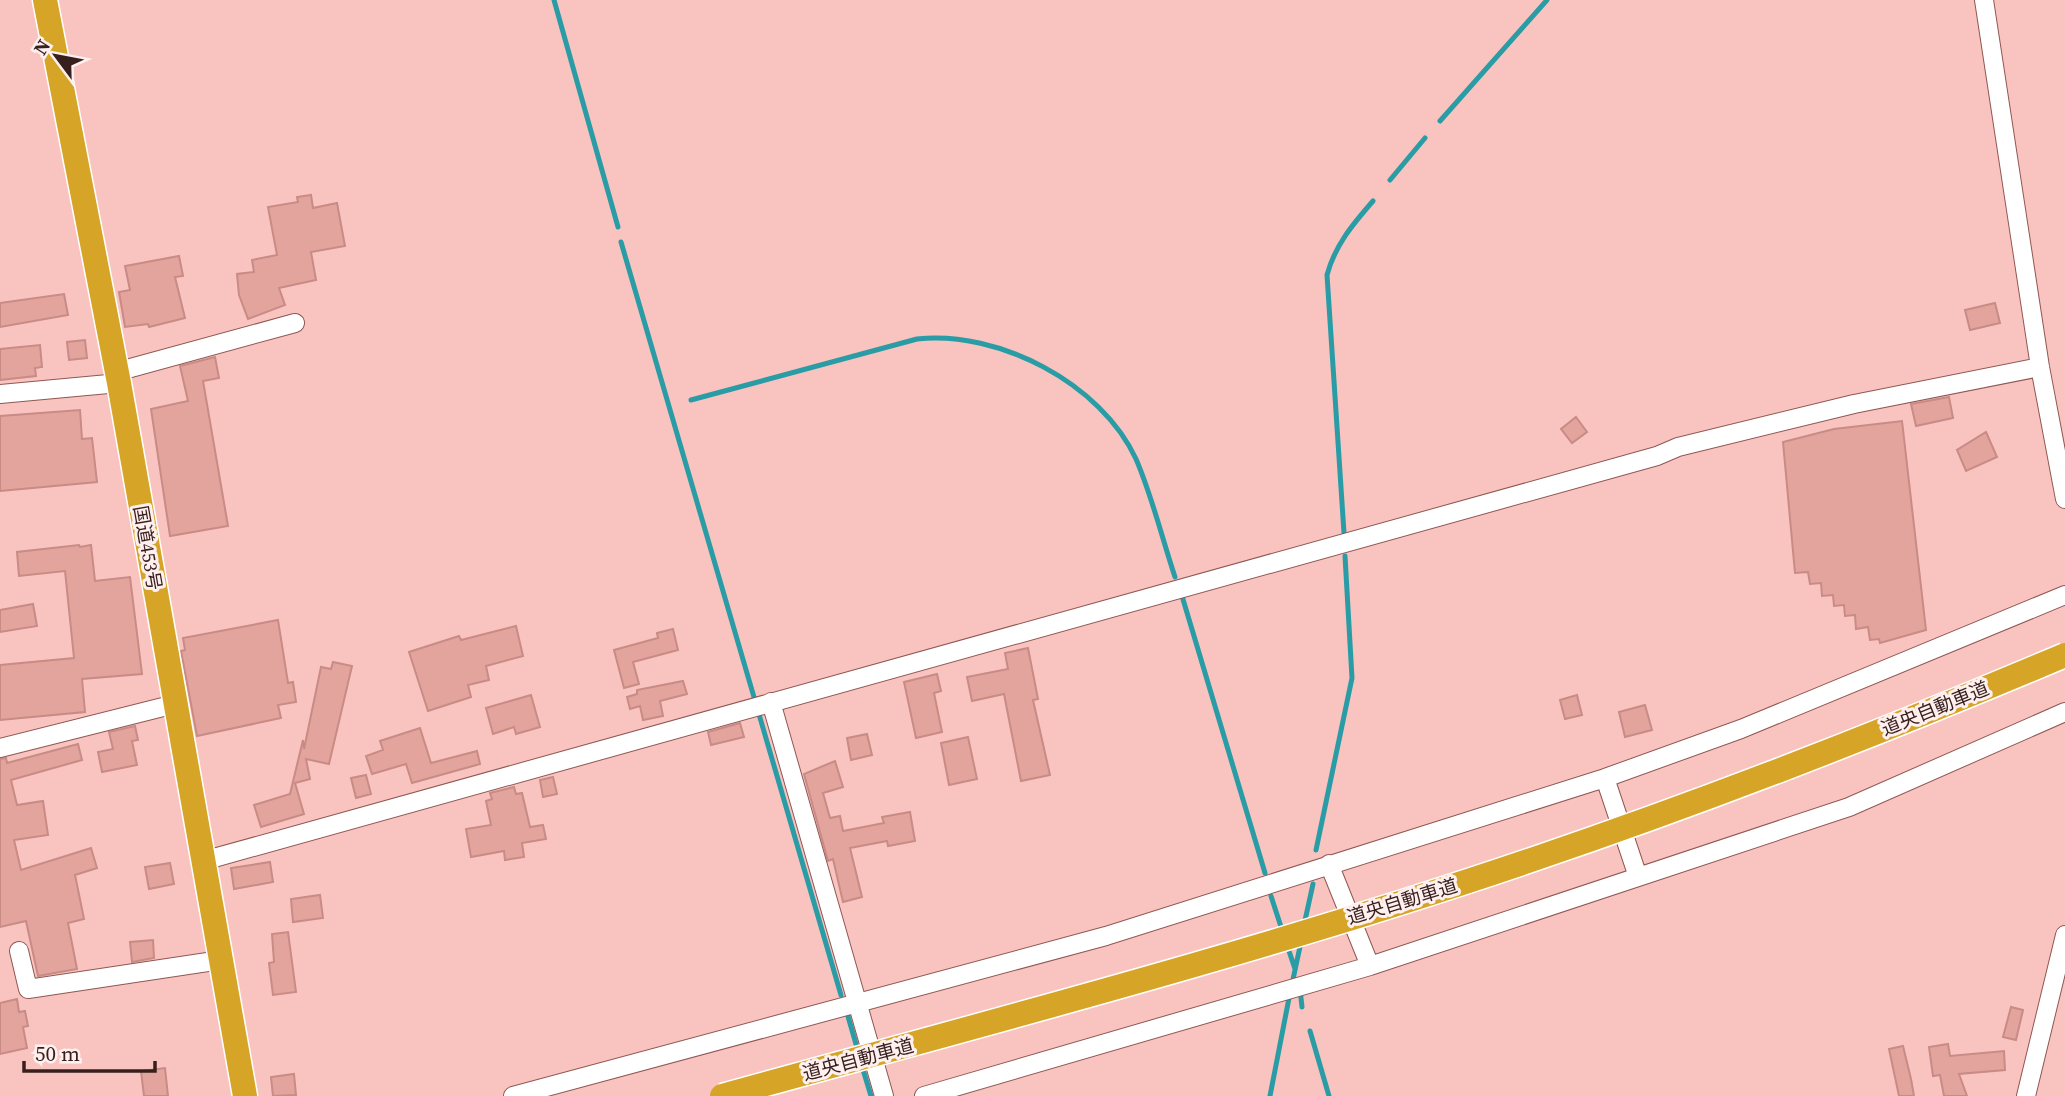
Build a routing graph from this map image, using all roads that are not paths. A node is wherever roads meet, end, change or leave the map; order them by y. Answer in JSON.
{"nodes":[{"id":1,"x":45,"y":0,"type":"edge"},
{"id":2,"x":1984,"y":0,"type":"edge"},
{"id":3,"x":295,"y":323,"type":"dead end"},
{"id":4,"x":2040,"y":367,"type":"junction"},
{"id":5,"x":117,"y":378,"type":"junction"},
{"id":6,"x":0,"y":394,"type":"edge"},
{"id":7,"x":2065,"y":499,"type":"edge"},
{"id":8,"x":2065,"y":595,"type":"edge"},
{"id":9,"x":2065,"y":655,"type":"edge"},
{"id":10,"x":175,"y":704,"type":"junction"},
{"id":11,"x":763,"y":704,"type":"junction"},
{"id":12,"x":2065,"y":712,"type":"edge"},
{"id":13,"x":0,"y":748,"type":"edge"},
{"id":14,"x":1605,"y":778,"type":"junction"},
{"id":15,"x":203,"y":861,"type":"junction"},
{"id":16,"x":1329,"y":864,"type":"junction"},
{"id":17,"x":1638,"y":877,"type":"junction"},
{"id":18,"x":2065,"y":935,"type":"edge"},
{"id":19,"x":19,"y":951,"type":"dead end"},
{"id":20,"x":220,"y":960,"type":"junction"},
{"id":21,"x":1370,"y":965,"type":"junction"},
{"id":22,"x":858,"y":1001,"type":"junction"},
{"id":23,"x":245,"y":1096,"type":"edge"},
{"id":24,"x":513,"y":1096,"type":"edge"},
{"id":25,"x":722,"y":1096,"type":"edge"},
{"id":26,"x":884,"y":1096,"type":"edge"},
{"id":27,"x":924,"y":1096,"type":"edge"},
{"id":28,"x":2026,"y":1096,"type":"edge"}],
"edges":[{"from":1,"to":5,"type":"highway","name":"国道453号"},
{"from":2,"to":4,"type":"street"},
{"from":3,"to":5,"type":"street"},
{"from":4,"to":7,"type":"street"},
{"from":4,"to":11,"type":"street"},
{"from":5,"to":6,"type":"street"},
{"from":5,"to":10,"type":"highway","name":"国道453号"},
{"from":8,"to":14,"type":"street"},
{"from":9,"to":25,"type":"highway","name":"道央自動車道","bridge":true},
{"from":10,"to":13,"type":"street"},
{"from":10,"to":15,"type":"highway","name":"国道453号"},
{"from":11,"to":15,"type":"street"},
{"from":11,"to":22,"type":"street"},
{"from":12,"to":17,"type":"street"},
{"from":14,"to":16,"type":"street"},
{"from":14,"to":17,"type":"street"},
{"from":15,"to":20,"type":"highway","name":"国道453号"},
{"from":16,"to":21,"type":"street"},
{"from":16,"to":22,"type":"street"},
{"from":17,"to":21,"type":"street"},
{"from":18,"to":28,"type":"street"},
{"from":19,"to":20,"type":"street"},
{"from":20,"to":23,"type":"highway","name":"国道453号"},
{"from":21,"to":27,"type":"street"},
{"from":22,"to":24,"type":"street"},
{"from":22,"to":26,"type":"street"}]}
